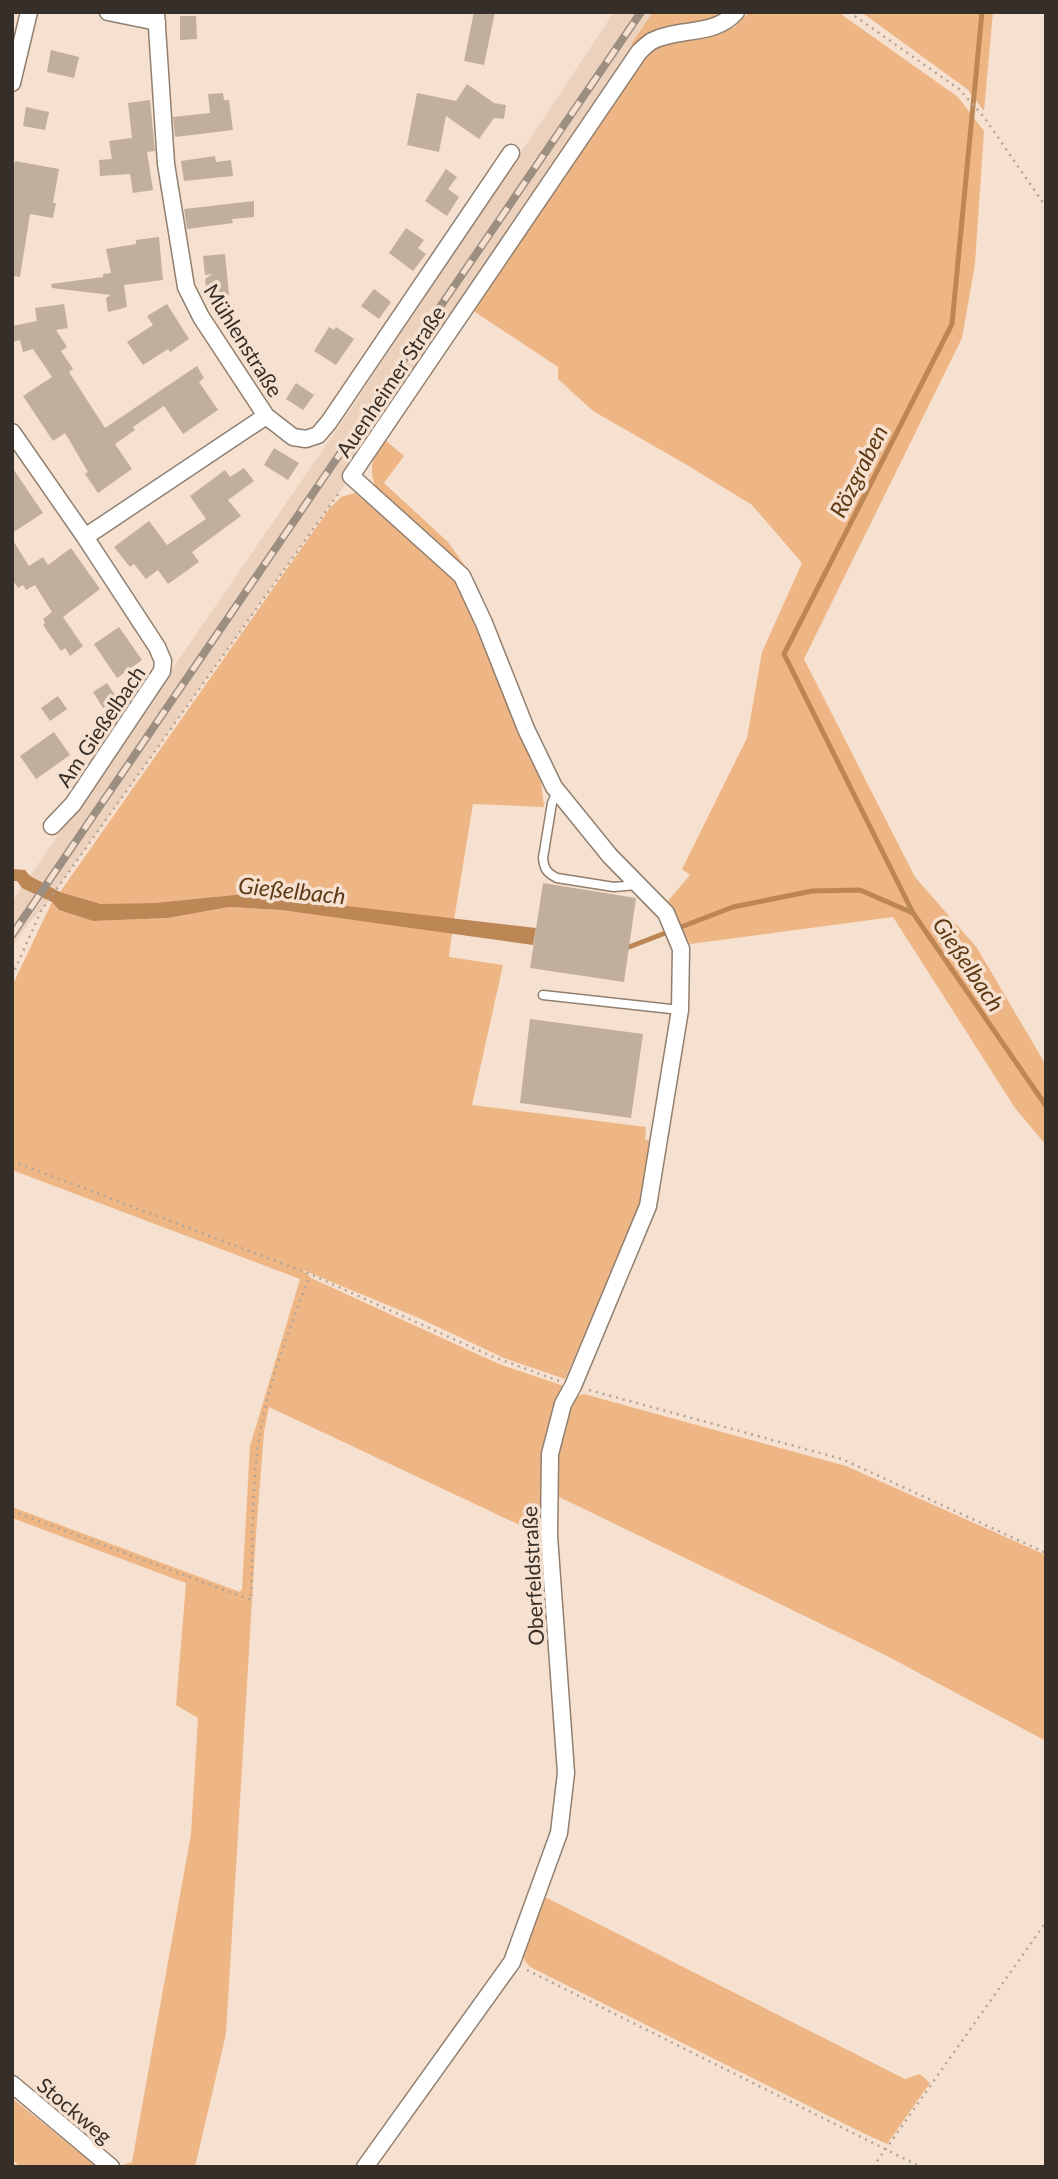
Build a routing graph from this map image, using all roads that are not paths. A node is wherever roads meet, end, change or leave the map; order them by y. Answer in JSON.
{"nodes":[{"id":1,"x":29,"y":12,"type":"edge"},
{"id":2,"x":108,"y":12,"type":"edge"},
{"id":3,"x":736,"y":12,"type":"edge"},
{"id":4,"x":157,"y":17,"type":"edge"},
{"id":5,"x":12,"y":83,"type":"edge"},
{"id":6,"x":511,"y":153,"type":"dead end"},
{"id":7,"x":266,"y":416,"type":"junction"},
{"id":8,"x":12,"y":432,"type":"edge"},
{"id":9,"x":85,"y":537,"type":"junction"},
{"id":10,"x":557,"y":792,"type":"junction"},
{"id":11,"x":52,"y":826,"type":"dead end"},
{"id":12,"x":637,"y":884,"type":"junction"},
{"id":13,"x":681,"y":949,"type":"joint"},
{"id":14,"x":543,"y":995,"type":"dead end"},
{"id":15,"x":680,"y":1010,"type":"junction"},
{"id":16,"x":12,"y":2084,"type":"edge"},
{"id":17,"x":111,"y":2167,"type":"edge"},
{"id":18,"x":365,"y":2167,"type":"edge"}],
"edges":[{"from":1,"to":5,"type":"street"},
{"from":2,"to":4,"type":"street"},
{"from":3,"to":10,"type":"street","name":"Auenheimer Straße"},
{"from":4,"to":7,"type":"street","name":"Mühlenstraße"},
{"from":6,"to":7,"type":"street","name":"Mühlenstraße"},
{"from":7,"to":9,"type":"street"},
{"from":8,"to":9,"type":"street","name":"Am Gießelbach"},
{"from":9,"to":11,"type":"street","name":"Am Gießelbach"},
{"from":10,"to":12,"type":"street","name":"Auenheimer Straße"},
{"from":10,"to":12,"type":"lane"},
{"from":12,"to":13,"type":"street","name":"Auenheimer Straße"},
{"from":13,"to":15,"type":"street","name":"Oberfeldstraße"},
{"from":14,"to":15,"type":"lane"},
{"from":15,"to":18,"type":"street","name":"Oberfeldstraße"},
{"from":16,"to":17,"type":"street","name":"Stockweg"}]}
